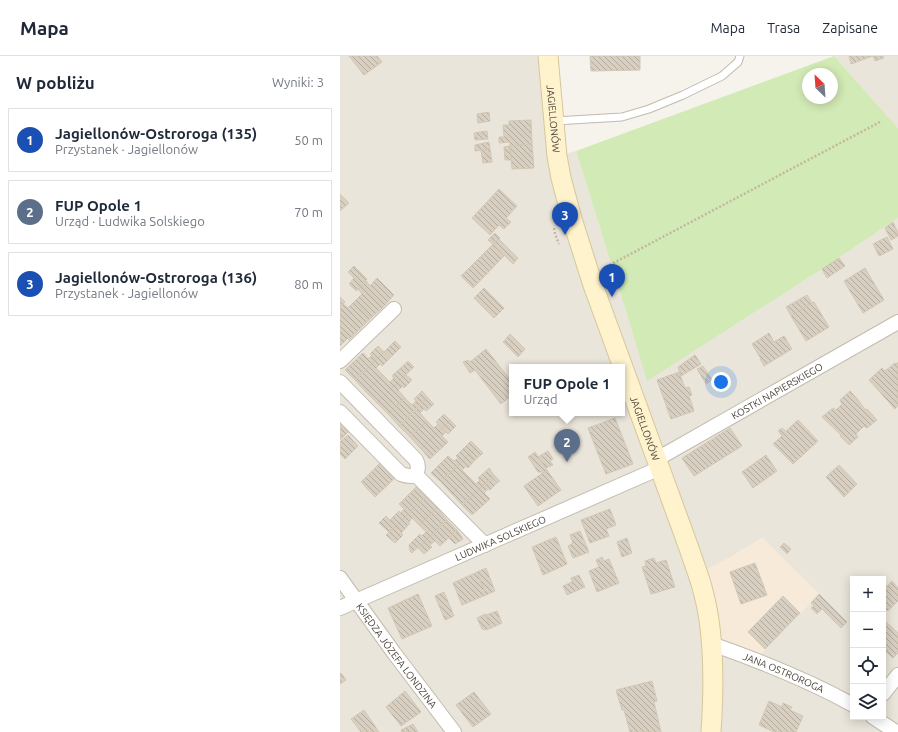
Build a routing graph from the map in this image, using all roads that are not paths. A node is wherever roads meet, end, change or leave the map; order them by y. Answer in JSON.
{"nodes":[{"id":1,"x":548,"y":56,"type":"edge"},
{"id":2,"x":740,"y":56,"type":"edge"},
{"id":3,"x":553,"y":121,"type":"junction"},
{"id":4,"x":394,"y":308,"type":"dead end"},
{"id":5,"x":898,"y":322,"type":"edge"},
{"id":6,"x":340,"y":361,"type":"edge"},
{"id":7,"x":621,"y":364,"type":"edge"},
{"id":8,"x":625,"y":375,"type":"edge"},
{"id":9,"x":340,"y":382,"type":"edge"},
{"id":10,"x":340,"y":412,"type":"edge"},
{"id":11,"x":658,"y":464,"type":"junction"},
{"id":12,"x":416,"y":475,"type":"junction"},
{"id":13,"x":485,"y":545,"type":"junction"},
{"id":14,"x":340,"y":578,"type":"edge"},
{"id":15,"x":357,"y":600,"type":"junction"},
{"id":16,"x":340,"y":608,"type":"edge"},
{"id":17,"x":712,"y":644,"type":"junction"},
{"id":18,"x":898,"y":675,"type":"edge"},
{"id":19,"x":886,"y":690,"type":"edge"},
{"id":20,"x":850,"y":703,"type":"edge"},
{"id":21,"x":878,"y":720,"type":"edge"},
{"id":22,"x":454,"y":732,"type":"edge"},
{"id":23,"x":711,"y":732,"type":"edge"},
{"id":24,"x":896,"y":732,"type":"edge"}],
"edges":[{"from":1,"to":3,"type":"street","name":"JAGIELLONÓW"},
{"from":2,"to":3,"type":"lane"},
{"from":3,"to":7,"type":"street","name":"JAGIELLONÓW"},
{"from":4,"to":6,"type":"street"},
{"from":5,"to":11,"type":"street","name":"KOSTKI NAPIERSKIEGO"},
{"from":8,"to":11,"type":"street","name":"JAGIELLONÓW"},
{"from":9,"to":12,"type":"street"},
{"from":10,"to":12,"type":"street"},
{"from":11,"to":13,"type":"street","name":"LUDWIKA SOLSKIEGO"},
{"from":11,"to":17,"type":"street","name":"JAGIELLONÓW"},
{"from":12,"to":13,"type":"street"},
{"from":13,"to":15,"type":"street","name":"LUDWIKA SOLSKIEGO"},
{"from":14,"to":15,"type":"street","name":"KSIĘDZA JÓZEFA LONDZINA"},
{"from":15,"to":16,"type":"street","name":"LUDWIKA SOLSKIEGO"},
{"from":15,"to":22,"type":"street","name":"KSIĘDZA JÓZEFA LONDZINA"},
{"from":17,"to":20,"type":"street","name":"JANA OSTROROGA"},
{"from":17,"to":23,"type":"street","name":"JAGIELLONÓW"},
{"from":18,"to":19,"type":"street"},
{"from":21,"to":24,"type":"street"}]}
